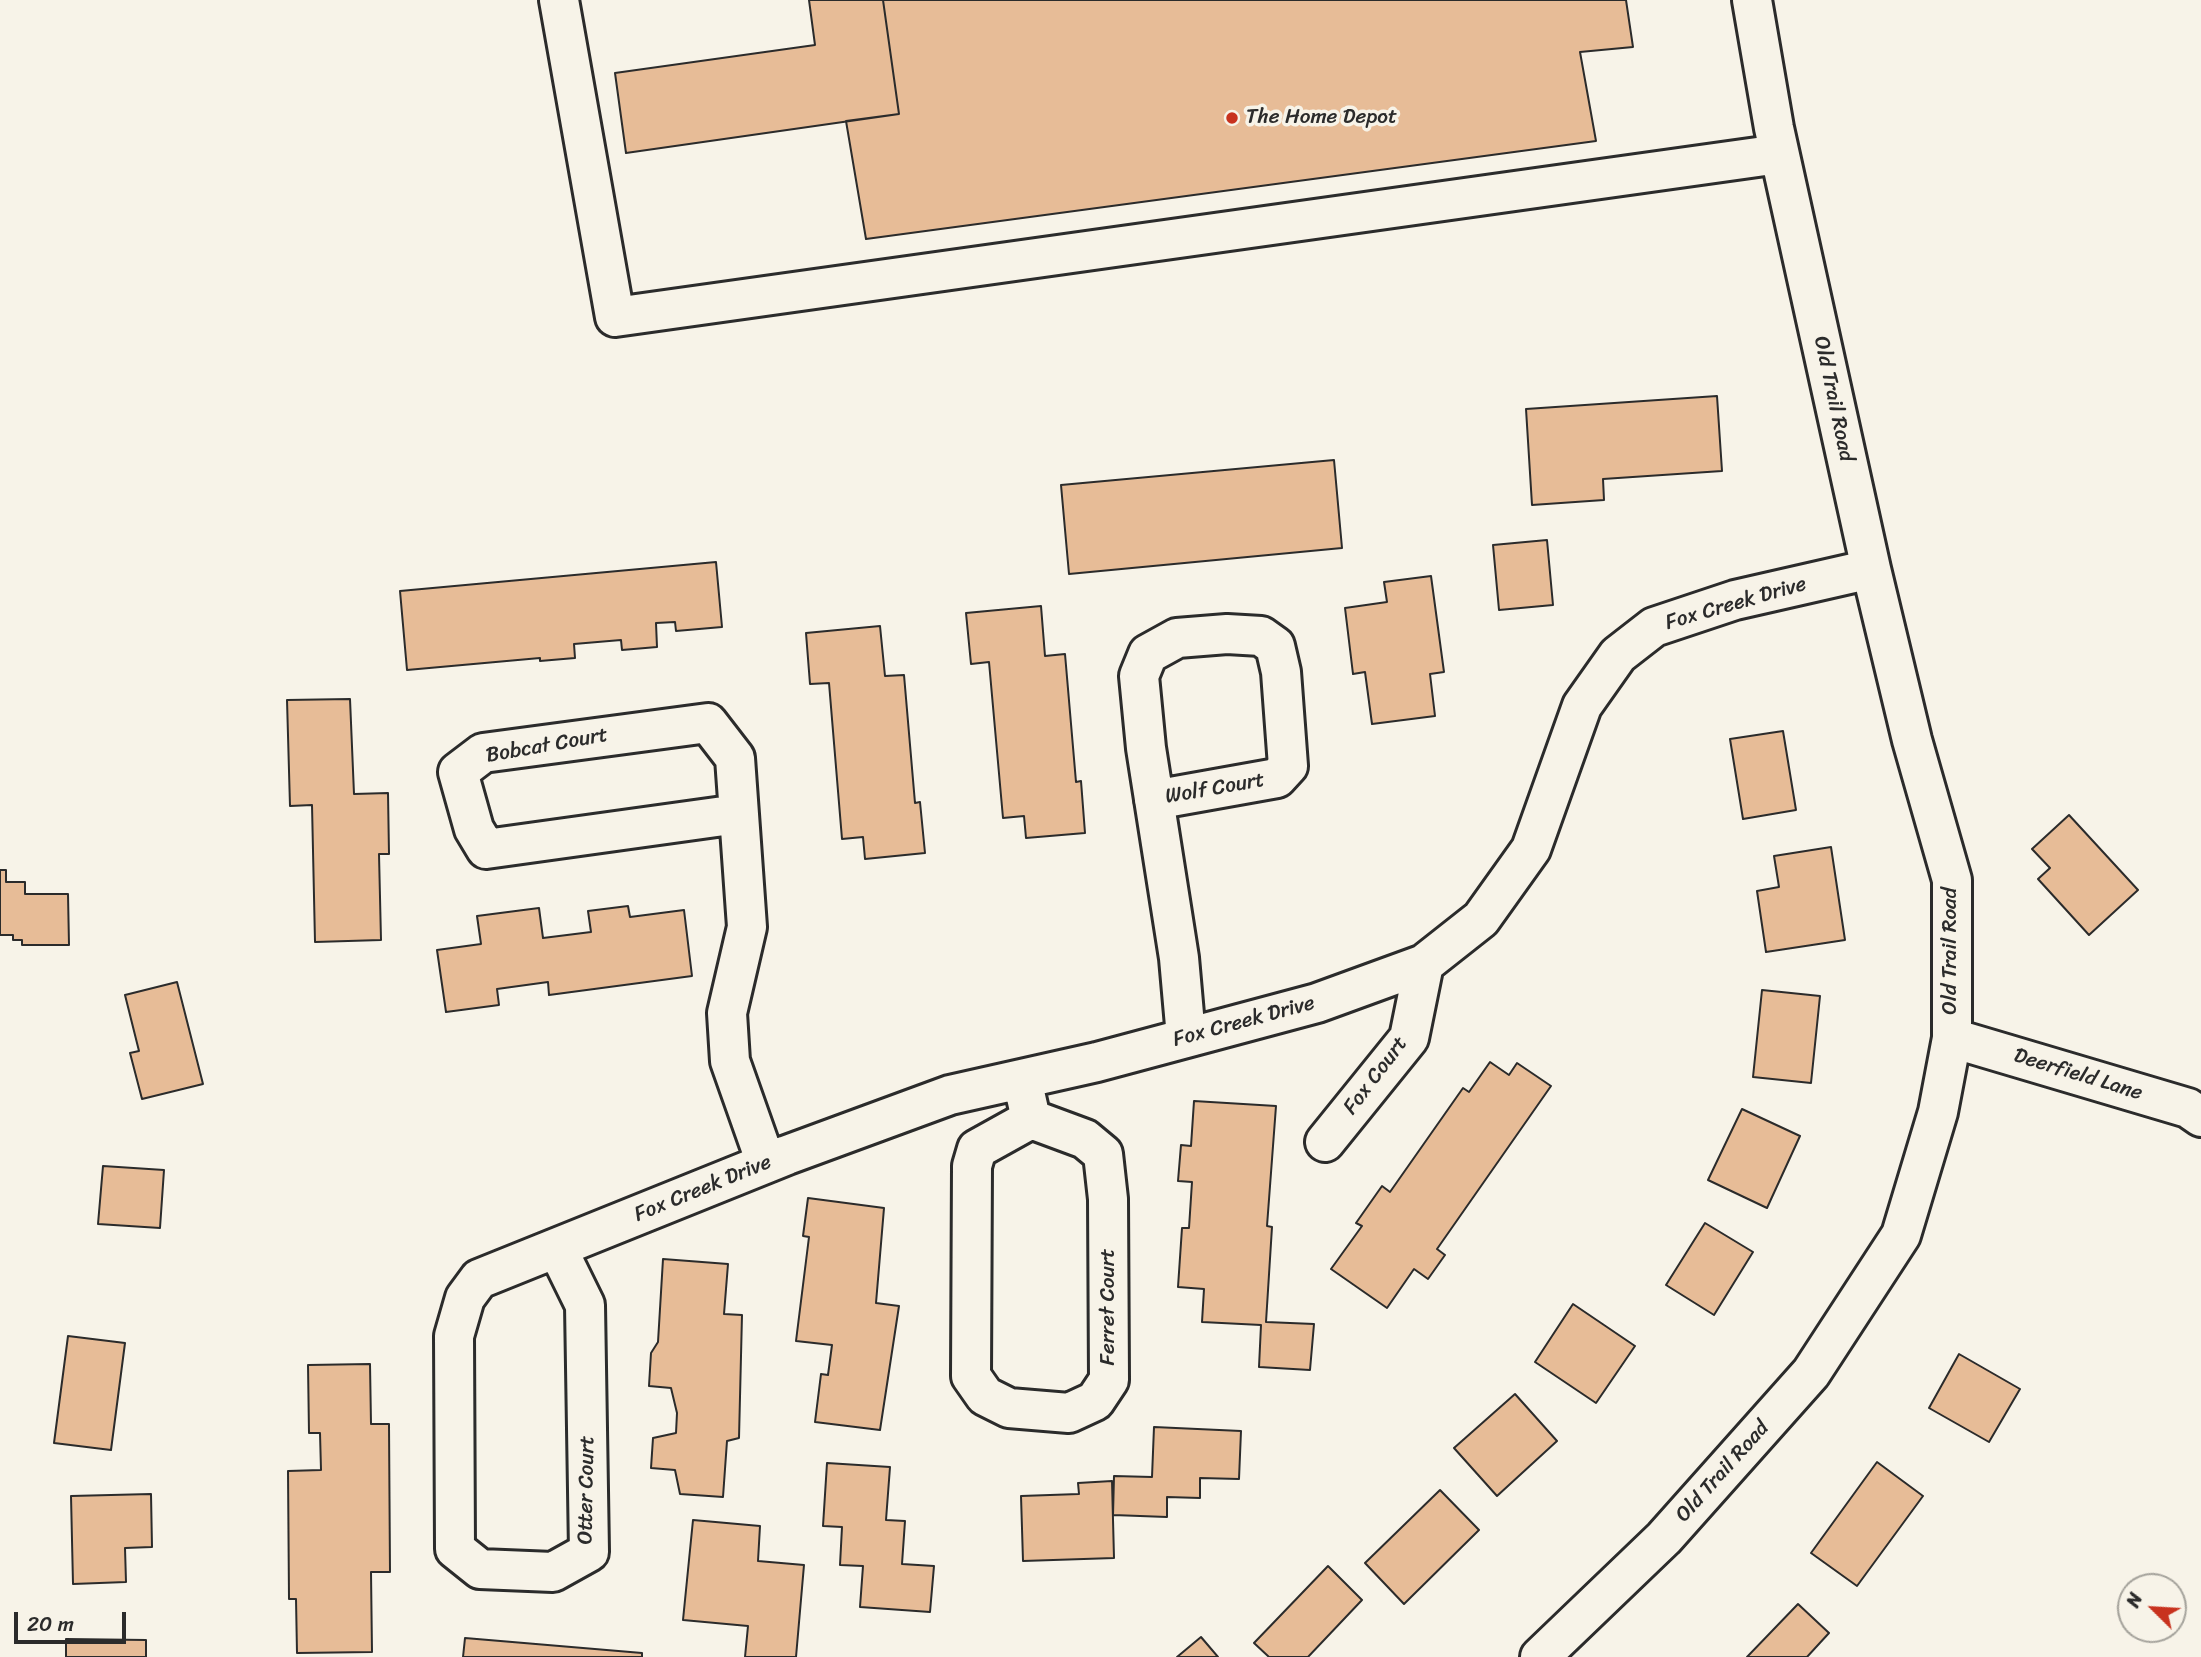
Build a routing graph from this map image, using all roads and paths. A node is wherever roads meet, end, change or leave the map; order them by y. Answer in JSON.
{"nodes":[{"id":1,"x":559,"y":0,"type":"edge"},
{"id":2,"x":1752,"y":0,"type":"edge"},
{"id":3,"x":1779,"y":154,"type":"junction"},
{"id":4,"x":1871,"y":569,"type":"junction"},
{"id":5,"x":1154,"y":800,"type":"junction"},
{"id":6,"x":738,"y":814,"type":"junction"},
{"id":7,"x":1424,"y":964,"type":"junction"},
{"id":8,"x":1186,"y":1037,"type":"junction"},
{"id":9,"x":1952,"y":1038,"type":"junction"},
{"id":10,"x":1022,"y":1079,"type":"junction"},
{"id":11,"x":2201,"y":1117,"type":"edge"},
{"id":12,"x":1031,"y":1119,"type":"junction"},
{"id":13,"x":1325,"y":1142,"type":"dead end"},
{"id":14,"x":766,"y":1163,"type":"junction"},
{"id":15,"x":556,"y":1248,"type":"junction"},
{"id":16,"x":465,"y":1298,"type":"joint"},
{"id":17,"x":1540,"y":1657,"type":"edge"}],
"edges":[{"from":1,"to":3,"type":"street"},
{"from":2,"to":3,"type":"street","name":"Old Trail Road"},
{"from":3,"to":4,"type":"street","name":"Old Trail Road"},
{"from":4,"to":7,"type":"street","name":"Fox Creek Drive"},
{"from":4,"to":9,"type":"street","name":"Old Trail Road"},
{"from":5,"to":5,"type":"street","name":"Wolf Court"},
{"from":5,"to":8,"type":"street","name":"Wolf Court"},
{"from":6,"to":6,"type":"street","name":"Bobcat Court"},
{"from":6,"to":14,"type":"street","name":"Bobcat Court"},
{"from":7,"to":8,"type":"street","name":"Fox Creek Drive"},
{"from":7,"to":13,"type":"street","name":"Fox Court"},
{"from":8,"to":10,"type":"street","name":"Fox Creek Drive"},
{"from":9,"to":11,"type":"street","name":"Deerfield Lane"},
{"from":9,"to":17,"type":"street","name":"Old Trail Road"},
{"from":10,"to":12,"type":"street"},
{"from":10,"to":14,"type":"street","name":"Fox Creek Drive"},
{"from":12,"to":12,"type":"street","name":"Ferret Court"},
{"from":14,"to":15,"type":"street","name":"Fox Creek Drive"},
{"from":15,"to":16,"type":"street","name":"Fox Creek Drive"},
{"from":15,"to":16,"type":"street","name":"Otter Court"}]}
